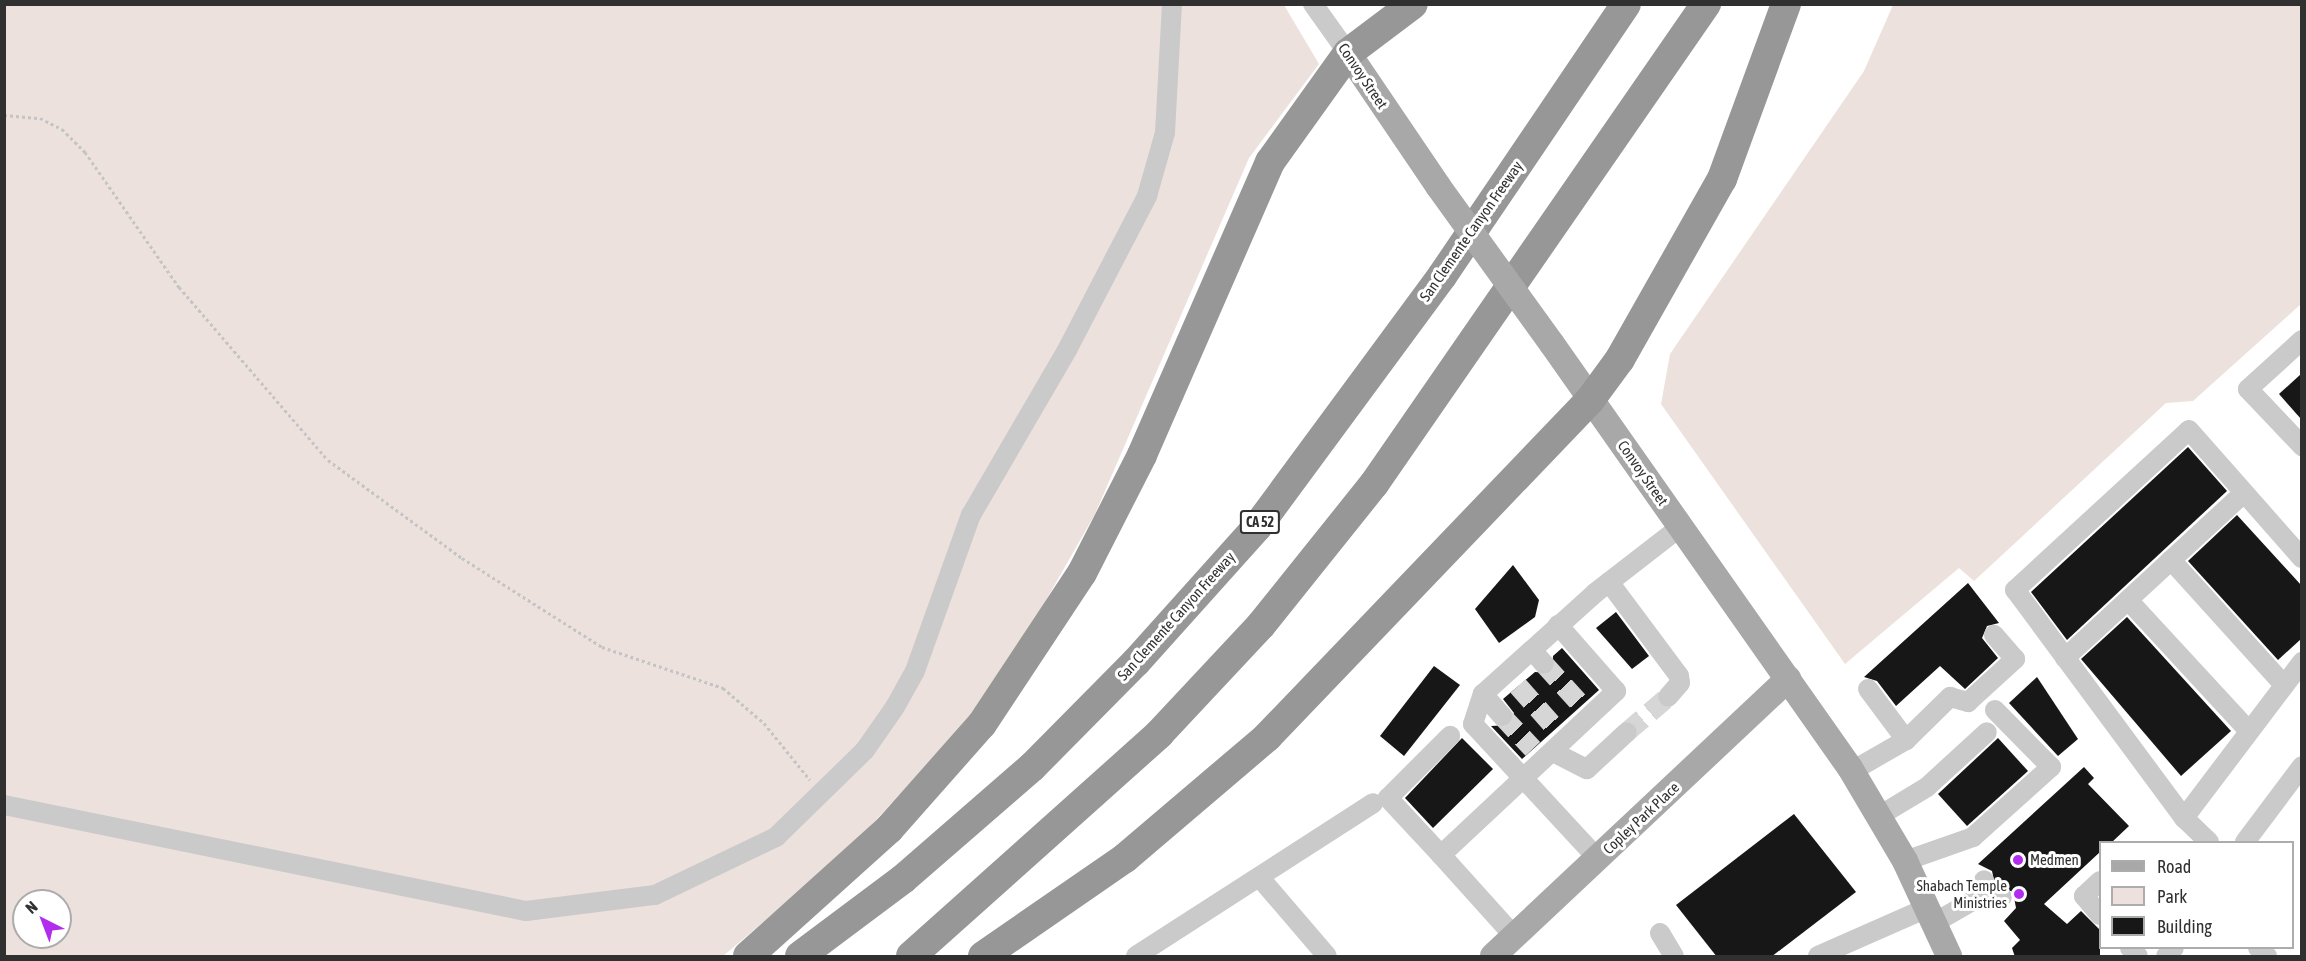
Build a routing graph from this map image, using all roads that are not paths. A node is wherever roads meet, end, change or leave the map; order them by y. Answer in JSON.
{"nodes":[{"id":1,"x":1172,"y":4,"type":"edge"},
{"id":2,"x":1313,"y":4,"type":"edge"},
{"id":3,"x":1413,"y":4,"type":"edge"},
{"id":4,"x":1626,"y":4,"type":"edge"},
{"id":5,"x":1706,"y":4,"type":"edge"},
{"id":6,"x":1786,"y":4,"type":"edge"},
{"id":7,"x":1348,"y":53,"type":"junction"},
{"id":8,"x":2301,"y":340,"type":"edge"},
{"id":9,"x":1590,"y":400,"type":"junction"},
{"id":10,"x":2301,"y":446,"type":"edge"},
{"id":11,"x":2244,"y":493,"type":"junction"},
{"id":12,"x":1680,"y":527,"type":"junction"},
{"id":13,"x":2301,"y":558,"type":"edge"},
{"id":14,"x":2171,"y":560,"type":"junction"},
{"id":15,"x":1609,"y":582,"type":"junction"},
{"id":16,"x":2128,"y":600,"type":"junction"},
{"id":17,"x":1558,"y":625,"type":"junction"},
{"id":18,"x":1994,"y":635,"type":"dead end"},
{"id":19,"x":2066,"y":658,"type":"junction"},
{"id":20,"x":2301,"y":662,"type":"edge"},
{"id":21,"x":1788,"y":679,"type":"junction"},
{"id":22,"x":2283,"y":684,"type":"junction"},
{"id":23,"x":1868,"y":688,"type":"dead end"},
{"id":24,"x":1484,"y":694,"type":"junction"},
{"id":25,"x":1668,"y":697,"type":"tunnel mouth"},
{"id":26,"x":1995,"y":710,"type":"dead end"},
{"id":27,"x":1502,"y":716,"type":"tunnel mouth"},
{"id":28,"x":2248,"y":730,"type":"junction"},
{"id":29,"x":1627,"y":732,"type":"tunnel mouth"},
{"id":30,"x":1988,"y":732,"type":"dead end"},
{"id":31,"x":1450,"y":736,"type":"dead end"},
{"id":32,"x":1906,"y":740,"type":"junction"},
{"id":33,"x":1551,"y":746,"type":"junction"},
{"id":34,"x":2301,"y":766,"type":"edge"},
{"id":35,"x":1852,"y":771,"type":"junction"},
{"id":36,"x":1524,"y":778,"type":"junction"},
{"id":37,"x":1373,"y":802,"type":"dead end"},
{"id":38,"x":4,"y":805,"type":"edge"},
{"id":39,"x":1879,"y":816,"type":"junction"},
{"id":40,"x":2184,"y":818,"type":"junction"},
{"id":41,"x":2207,"y":841,"type":"edge"},
{"id":42,"x":2246,"y":841,"type":"edge"},
{"id":43,"x":1441,"y":855,"type":"junction"},
{"id":44,"x":1598,"y":859,"type":"junction"},
{"id":45,"x":1905,"y":861,"type":"junction"},
{"id":46,"x":1260,"y":879,"type":"junction"},
{"id":47,"x":2099,"y":882,"type":"edge"},
{"id":48,"x":2002,"y":897,"type":"dead end"},
{"id":49,"x":2099,"y":914,"type":"edge"},
{"id":50,"x":1931,"y":915,"type":"junction"},
{"id":51,"x":1660,"y":933,"type":"dead end"},
{"id":52,"x":1514,"y":936,"type":"junction"},
{"id":53,"x":748,"y":957,"type":"edge"},
{"id":54,"x":800,"y":957,"type":"edge"},
{"id":55,"x":911,"y":957,"type":"edge"},
{"id":56,"x":982,"y":957,"type":"edge"},
{"id":57,"x":1136,"y":957,"type":"edge"},
{"id":58,"x":1328,"y":957,"type":"edge"},
{"id":59,"x":1492,"y":957,"type":"edge"},
{"id":60,"x":1674,"y":957,"type":"edge"},
{"id":61,"x":1818,"y":957,"type":"edge"},
{"id":62,"x":1949,"y":957,"type":"edge"}],
"edges":[{"from":1,"to":38,"type":"street"},
{"from":2,"to":7,"type":"street","name":"Convoy Street"},
{"from":3,"to":7,"type":"highway"},
{"from":4,"to":54,"type":"highway","name":"San Clemente Canyon Freeway","number":"CA 52"},
{"from":5,"to":55,"type":"highway"},
{"from":6,"to":9,"type":"highway"},
{"from":7,"to":9,"type":"main road","name":"Convoy Street","bridge":true},
{"from":7,"to":53,"type":"highway"},
{"from":8,"to":10,"type":"street"},
{"from":9,"to":12,"type":"main road","name":"Convoy Street"},
{"from":9,"to":56,"type":"highway"},
{"from":11,"to":13,"type":"street"},
{"from":11,"to":14,"type":"street"},
{"from":11,"to":19,"type":"street"},
{"from":12,"to":15,"type":"street"},
{"from":12,"to":21,"type":"main road","name":"Convoy Street"},
{"from":14,"to":16,"type":"street"},
{"from":14,"to":22,"type":"street"},
{"from":15,"to":17,"type":"street"},
{"from":15,"to":25,"type":"street"},
{"from":16,"to":19,"type":"street"},
{"from":16,"to":28,"type":"street"},
{"from":17,"to":24,"type":"street"},
{"from":17,"to":33,"type":"street"},
{"from":18,"to":32,"type":"street"},
{"from":19,"to":40,"type":"street"},
{"from":20,"to":22,"type":"street"},
{"from":21,"to":35,"type":"main road","name":"Convoy Street"},
{"from":21,"to":44,"type":"main road","name":"Copley Park Place"},
{"from":22,"to":28,"type":"street"},
{"from":23,"to":32,"type":"street"},
{"from":24,"to":27,"type":"street"},
{"from":24,"to":36,"type":"street"},
{"from":26,"to":45,"type":"street"},
{"from":28,"to":40,"type":"street"},
{"from":29,"to":33,"type":"street"},
{"from":30,"to":39,"type":"street"},
{"from":31,"to":43,"type":"street"},
{"from":32,"to":35,"type":"street"},
{"from":33,"to":36,"type":"street"},
{"from":34,"to":42,"type":"street"},
{"from":35,"to":39,"type":"main road","name":"Convoy Street"},
{"from":36,"to":43,"type":"street"},
{"from":36,"to":44,"type":"street"},
{"from":37,"to":46,"type":"street"},
{"from":39,"to":45,"type":"main road","name":"Convoy Street"},
{"from":40,"to":41,"type":"street"},
{"from":43,"to":52,"type":"street"},
{"from":44,"to":52,"type":"main road","name":"Copley Park Place"},
{"from":45,"to":50,"type":"main road","name":"Convoy Street"},
{"from":46,"to":57,"type":"street"},
{"from":46,"to":58,"type":"street"},
{"from":47,"to":49,"type":"street"},
{"from":48,"to":50,"type":"street"},
{"from":50,"to":61,"type":"street"},
{"from":50,"to":62,"type":"main road","name":"Convoy Street"},
{"from":51,"to":60,"type":"street"},
{"from":52,"to":59,"type":"main road","name":"Copley Park Place"}]}
